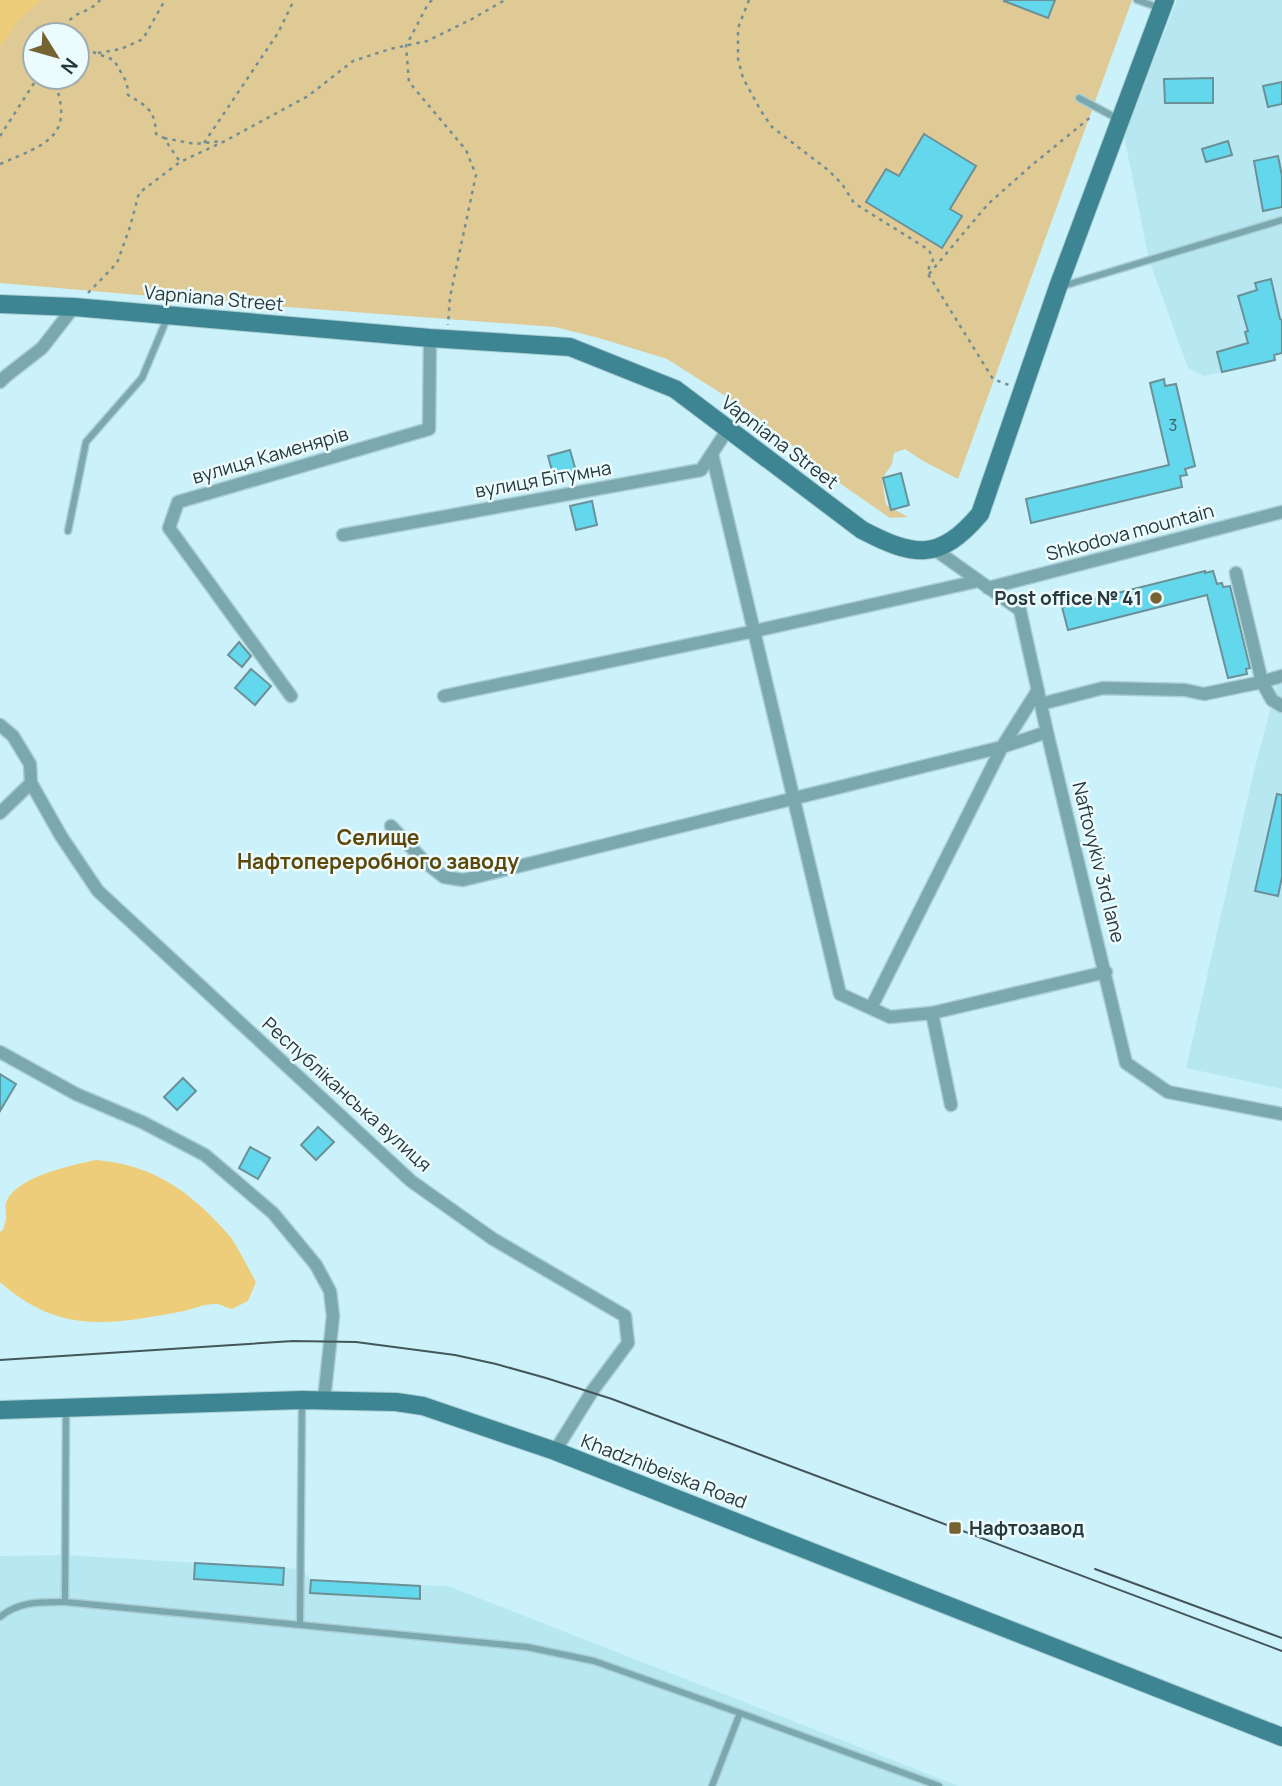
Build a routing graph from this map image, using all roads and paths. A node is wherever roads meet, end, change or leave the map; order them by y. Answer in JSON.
{"nodes":[{"id":1,"x":100,"y":0,"type":"edge"},
{"id":2,"x":165,"y":0,"type":"edge"},
{"id":3,"x":294,"y":0,"type":"edge"},
{"id":4,"x":432,"y":0,"type":"edge"},
{"id":5,"x":505,"y":0,"type":"edge"},
{"id":6,"x":749,"y":0,"type":"edge"},
{"id":7,"x":1137,"y":0,"type":"edge"},
{"id":8,"x":1163,"y":4,"type":"edge"},
{"id":9,"x":69,"y":21,"type":"edge"},
{"id":10,"x":406,"y":46,"type":"junction"},
{"id":11,"x":91,"y":51,"type":"edge"},
{"id":12,"x":98,"y":53,"type":"junction"},
{"id":13,"x":29,"y":91,"type":"edge"},
{"id":14,"x":56,"y":91,"type":"edge"},
{"id":15,"x":1079,"y":98,"type":"dead end"},
{"id":16,"x":1100,"y":110,"type":"junction"},
{"id":17,"x":1119,"y":120,"type":"junction"},
{"id":18,"x":0,"y":136,"type":"edge"},
{"id":19,"x":164,"y":138,"type":"junction"},
{"id":20,"x":225,"y":141,"type":"junction"},
{"id":21,"x":204,"y":143,"type":"junction"},
{"id":22,"x":180,"y":162,"type":"junction"},
{"id":23,"x":0,"y":164,"type":"edge"},
{"id":24,"x":1282,"y":220,"type":"edge"},
{"id":25,"x":928,"y":274,"type":"junction"},
{"id":26,"x":1058,"y":287,"type":"junction"},
{"id":27,"x":0,"y":304,"type":"edge"},
{"id":28,"x":74,"y":307,"type":"junction"},
{"id":29,"x":169,"y":313,"type":"junction"},
{"id":30,"x":438,"y":338,"type":"junction"},
{"id":31,"x":0,"y":382,"type":"edge"},
{"id":32,"x":1021,"y":390,"type":"junction"},
{"id":33,"x":728,"y":429,"type":"junction"},
{"id":34,"x":712,"y":454,"type":"junction"},
{"id":35,"x":1282,"y":512,"type":"edge"},
{"id":36,"x":68,"y":531,"type":"dead end"},
{"id":37,"x":343,"y":535,"type":"dead end"},
{"id":38,"x":934,"y":549,"type":"junction"},
{"id":39,"x":1236,"y":573,"type":"dead end"},
{"id":40,"x":983,"y":585,"type":"junction"},
{"id":41,"x":755,"y":631,"type":"junction"},
{"id":42,"x":1282,"y":676,"type":"edge"},
{"id":43,"x":1262,"y":682,"type":"junction"},
{"id":44,"x":291,"y":696,"type":"dead end"},
{"id":45,"x":444,"y":696,"type":"dead end"},
{"id":46,"x":1040,"y":697,"type":"junction"},
{"id":47,"x":1282,"y":706,"type":"edge"},
{"id":48,"x":0,"y":725,"type":"edge"},
{"id":49,"x":1047,"y":732,"type":"junction"},
{"id":50,"x":1002,"y":747,"type":"junction"},
{"id":51,"x":31,"y":783,"type":"junction"},
{"id":52,"x":794,"y":797,"type":"junction"},
{"id":53,"x":0,"y":813,"type":"edge"},
{"id":54,"x":391,"y":825,"type":"dead end"},
{"id":55,"x":1106,"y":972,"type":"junction"},
{"id":56,"x":871,"y":1008,"type":"junction"},
{"id":57,"x":932,"y":1013,"type":"junction"},
{"id":58,"x":0,"y":1052,"type":"edge"},
{"id":59,"x":951,"y":1105,"type":"dead end"},
{"id":60,"x":1282,"y":1114,"type":"edge"},
{"id":61,"x":302,"y":1400,"type":"junction"},
{"id":62,"x":324,"y":1400,"type":"junction"},
{"id":63,"x":65,"y":1408,"type":"junction"},
{"id":64,"x":0,"y":1410,"type":"edge"},
{"id":65,"x":555,"y":1451,"type":"junction"},
{"id":66,"x":65,"y":1602,"type":"junction"},
{"id":67,"x":0,"y":1617,"type":"edge"},
{"id":68,"x":300,"y":1625,"type":"junction"},
{"id":69,"x":740,"y":1713,"type":"junction"},
{"id":70,"x":1282,"y":1737,"type":"edge"},
{"id":71,"x":712,"y":1786,"type":"edge"},
{"id":72,"x":939,"y":1786,"type":"edge"}],
"edges":[{"from":1,"to":9,"type":"path"},
{"from":2,"to":12,"type":"path"},
{"from":3,"to":21,"type":"path"},
{"from":4,"to":10,"type":"path"},
{"from":5,"to":10,"type":"path"},
{"from":6,"to":25,"type":"path"},
{"from":7,"to":8,"type":"lane"},
{"from":8,"to":17,"type":"street"},
{"from":10,"to":20,"type":"path"},
{"from":10,"to":30,"type":"path"},
{"from":11,"to":12,"type":"path"},
{"from":12,"to":19,"type":"path"},
{"from":13,"to":18,"type":"path"},
{"from":14,"to":23,"type":"path"},
{"from":15,"to":16,"type":"lane"},
{"from":16,"to":17,"type":"lane"},
{"from":16,"to":25,"type":"path"},
{"from":17,"to":26,"type":"street"},
{"from":19,"to":21,"type":"path"},
{"from":19,"to":22,"type":"path"},
{"from":20,"to":21,"type":"path"},
{"from":20,"to":22,"type":"path"},
{"from":22,"to":28,"type":"path"},
{"from":24,"to":26,"type":"lane"},
{"from":25,"to":32,"type":"path"},
{"from":26,"to":32,"type":"street"},
{"from":27,"to":28,"type":"street","name":"Vapniana Street"},
{"from":28,"to":29,"type":"street","name":"Vapniana Street"},
{"from":28,"to":31,"type":"street"},
{"from":29,"to":30,"type":"street","name":"Vapniana Street"},
{"from":29,"to":36,"type":"lane"},
{"from":30,"to":33,"type":"street","name":"Vapniana Street"},
{"from":30,"to":44,"type":"street","name":"вулиця Каменярів"},
{"from":32,"to":38,"type":"street"},
{"from":33,"to":34,"type":"street","name":"вулиця Бітумна"},
{"from":33,"to":38,"type":"street","name":"Vapniana Street"},
{"from":34,"to":37,"type":"street","name":"вулиця Бітумна"},
{"from":34,"to":41,"type":"street"},
{"from":35,"to":40,"type":"street","name":"Shkodova mountain"},
{"from":38,"to":40,"type":"street","name":"Naftovykiv 3rd lane"},
{"from":39,"to":43,"type":"street"},
{"from":40,"to":41,"type":"street","name":"Shkodova mountain"},
{"from":40,"to":46,"type":"street","name":"Naftovykiv 3rd lane"},
{"from":41,"to":45,"type":"street","name":"Shkodova mountain"},
{"from":41,"to":52,"type":"street"},
{"from":42,"to":43,"type":"street"},
{"from":43,"to":46,"type":"street"},
{"from":43,"to":47,"type":"street"},
{"from":46,"to":49,"type":"street","name":"Naftovykiv 3rd lane"},
{"from":46,"to":50,"type":"street"},
{"from":48,"to":51,"type":"street","name":"Республіканська вулиця"},
{"from":49,"to":50,"type":"street"},
{"from":49,"to":55,"type":"street","name":"Naftovykiv 3rd lane"},
{"from":50,"to":52,"type":"street"},
{"from":50,"to":56,"type":"street"},
{"from":51,"to":53,"type":"street"},
{"from":51,"to":65,"type":"street","name":"Республіканська вулиця"},
{"from":52,"to":54,"type":"street"},
{"from":52,"to":56,"type":"street"},
{"from":55,"to":57,"type":"street"},
{"from":55,"to":60,"type":"street","name":"Naftovykiv 3rd lane"},
{"from":56,"to":57,"type":"street"},
{"from":57,"to":59,"type":"street"},
{"from":58,"to":62,"type":"street"},
{"from":61,"to":62,"type":"street","name":"Khadzhibeiska Road"},
{"from":61,"to":63,"type":"street","name":"Khadzhibeiska Road"},
{"from":61,"to":68,"type":"lane"},
{"from":62,"to":65,"type":"street","name":"Khadzhibeiska Road"},
{"from":63,"to":64,"type":"street","name":"Khadzhibeiska Road"},
{"from":63,"to":66,"type":"lane"},
{"from":65,"to":70,"type":"street","name":"Khadzhibeiska Road"},
{"from":66,"to":67,"type":"lane"},
{"from":66,"to":68,"type":"lane"},
{"from":68,"to":69,"type":"lane"},
{"from":69,"to":71,"type":"lane"},
{"from":69,"to":72,"type":"lane"}]}
